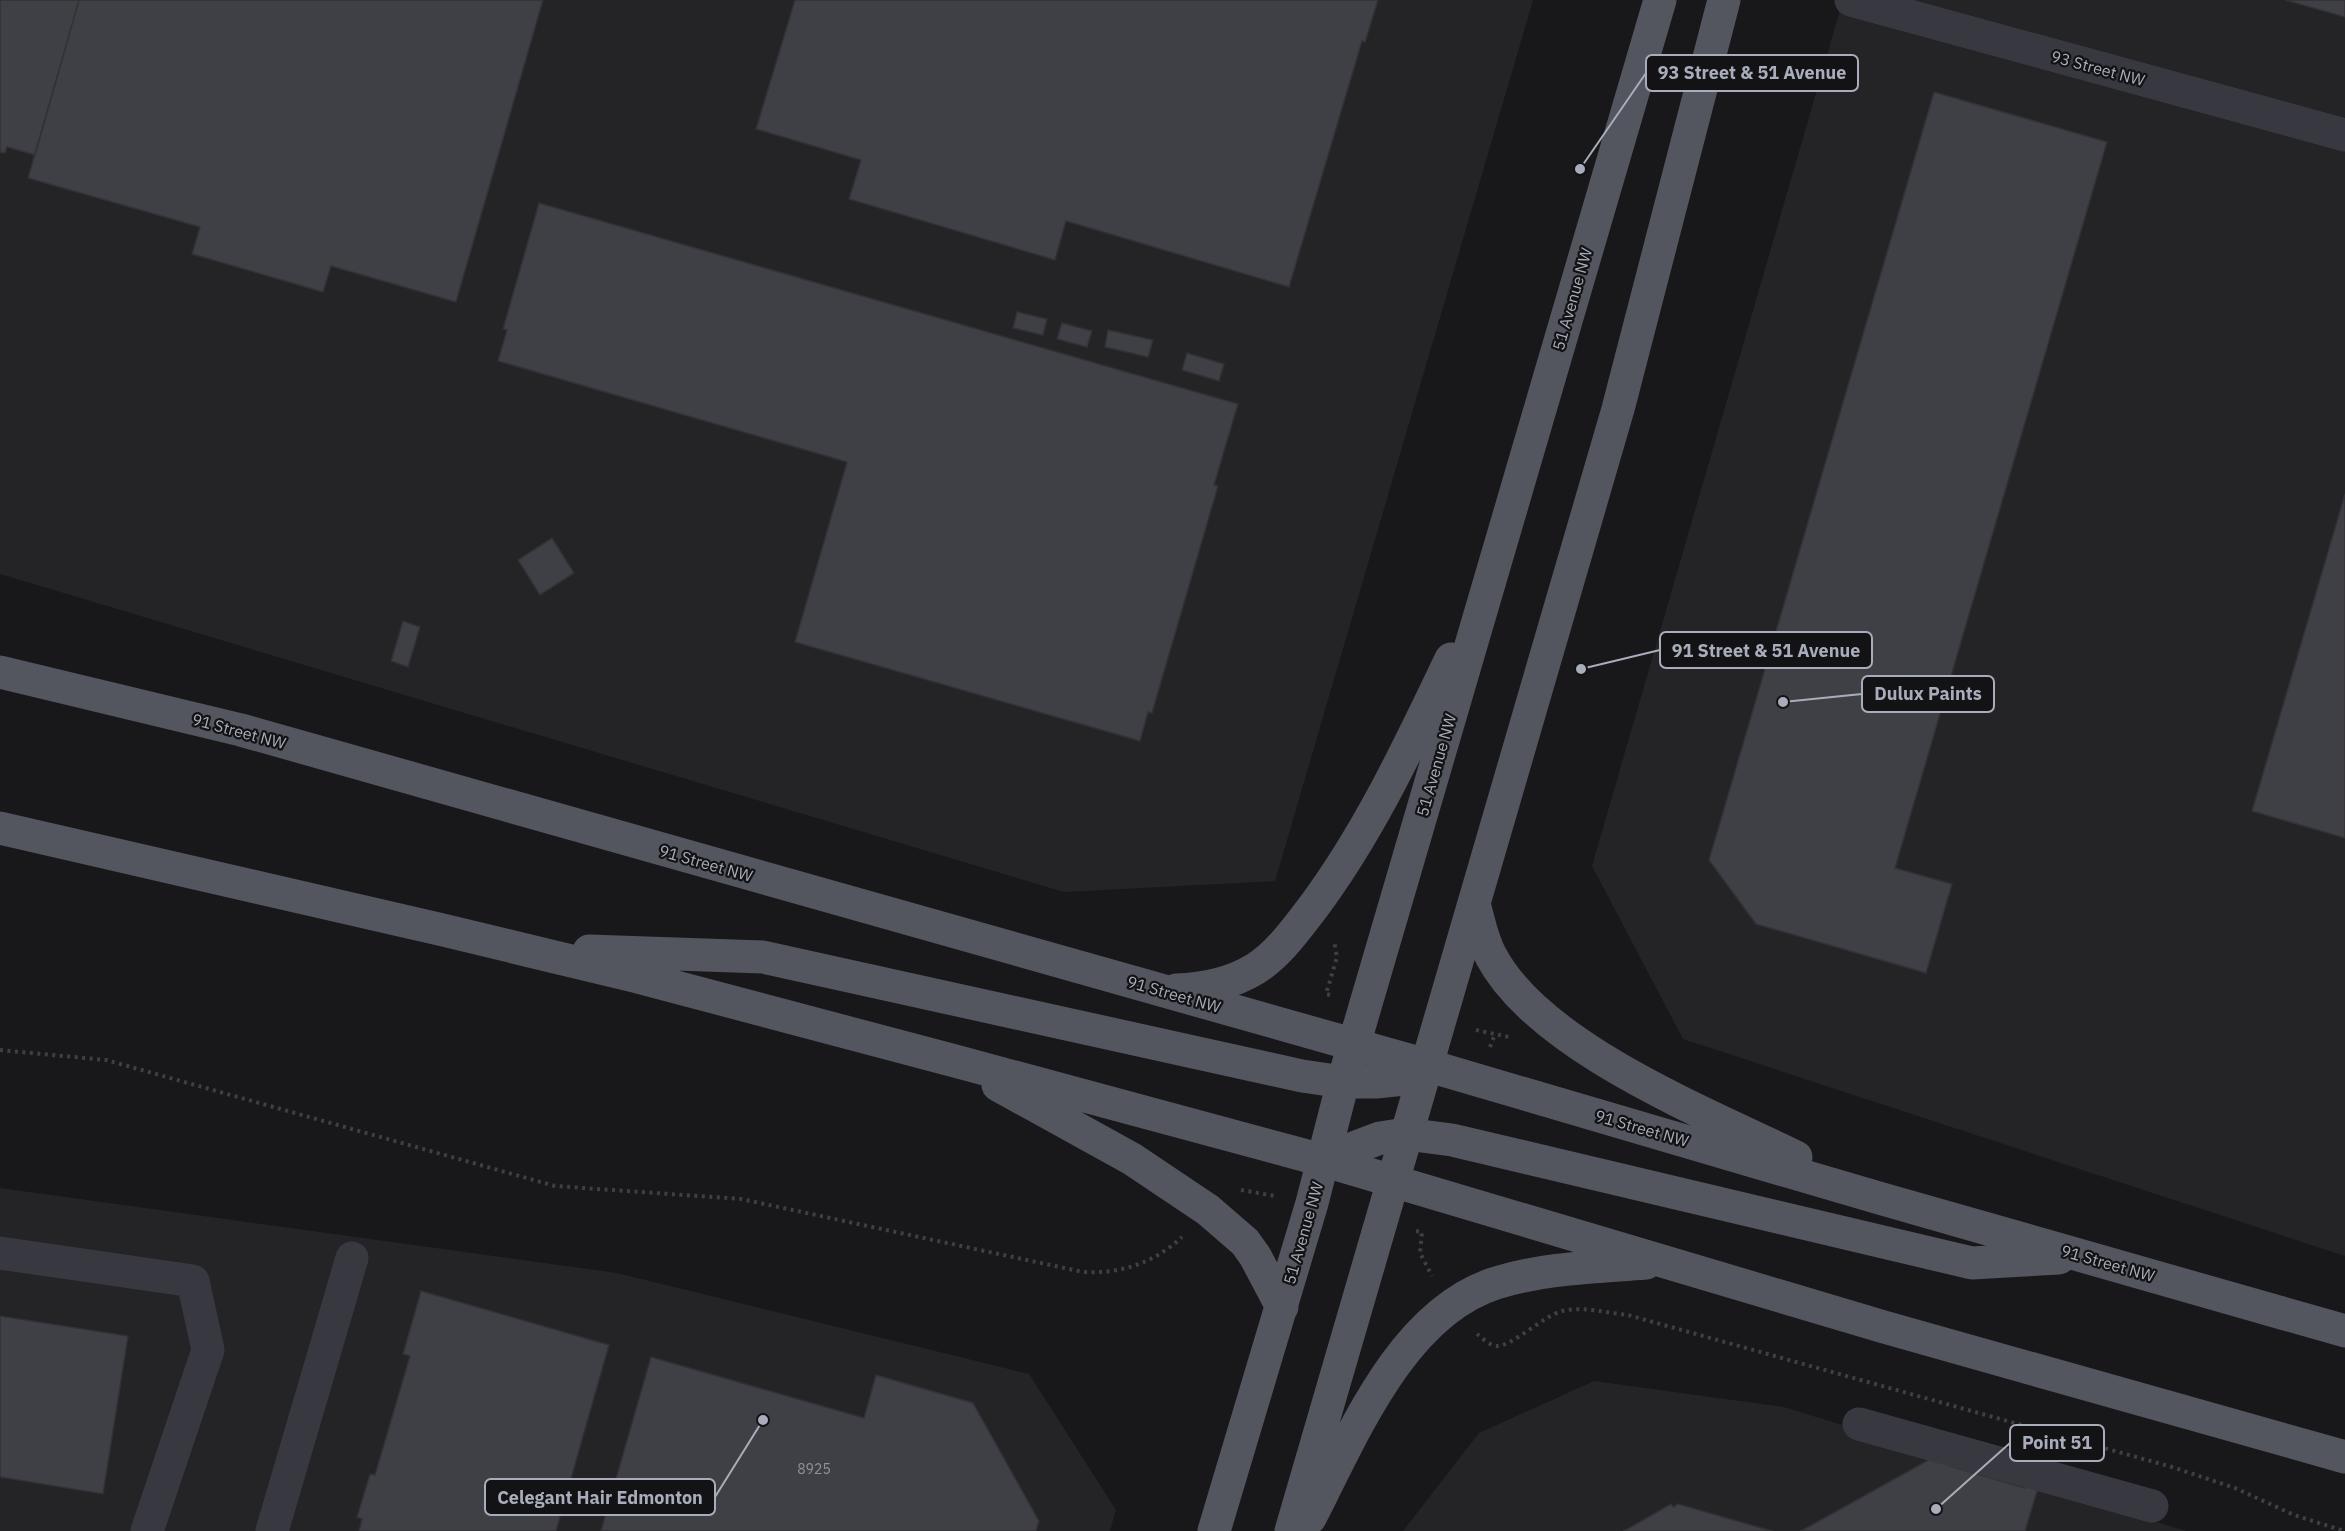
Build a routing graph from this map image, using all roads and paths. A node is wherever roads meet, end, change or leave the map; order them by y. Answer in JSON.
{"nodes":[{"id":1,"x":1660,"y":0,"type":"edge"},
{"id":2,"x":1724,"y":0,"type":"edge"},
{"id":3,"x":1851,"y":0,"type":"edge"},
{"id":4,"x":2345,"y":135,"type":"edge"},
{"id":5,"x":1495,"y":568,"type":"junction"},
{"id":6,"x":0,"y":672,"type":"edge"},
{"id":7,"x":0,"y":828,"type":"edge"},
{"id":8,"x":1474,"y":904,"type":"junction"},
{"id":9,"x":1332,"y":936,"type":"dead end"},
{"id":10,"x":519,"y":948,"type":"junction"},
{"id":11,"x":1164,"y":991,"type":"junction"},
{"id":12,"x":1341,"y":998,"type":"dead end"},
{"id":13,"x":1354,"y":1045,"type":"junction"},
{"id":14,"x":0,"y":1050,"type":"edge"},
{"id":15,"x":955,"y":1061,"type":"junction"},
{"id":16,"x":1426,"y":1065,"type":"junction"},
{"id":17,"x":1343,"y":1082,"type":"junction"},
{"id":18,"x":1406,"y":1134,"type":"junction"},
{"id":19,"x":1322,"y":1160,"type":"junction"},
{"id":20,"x":1394,"y":1181,"type":"junction"},
{"id":21,"x":1237,"y":1189,"type":"dead end"},
{"id":22,"x":1277,"y":1196,"type":"dead end"},
{"id":23,"x":1879,"y":1198,"type":"junction"},
{"id":24,"x":1407,"y":1229,"type":"dead end"},
{"id":25,"x":1185,"y":1234,"type":"dead end"},
{"id":26,"x":0,"y":1252,"type":"edge"},
{"id":27,"x":2085,"y":1257,"type":"junction"},
{"id":28,"x":352,"y":1258,"type":"dead end"},
{"id":29,"x":1666,"y":1261,"type":"junction"},
{"id":30,"x":1436,"y":1282,"type":"dead end"},
{"id":31,"x":1282,"y":1307,"type":"junction"},
{"id":32,"x":2345,"y":1331,"type":"edge"},
{"id":33,"x":1859,"y":1424,"type":"dead end"},
{"id":34,"x":2345,"y":1457,"type":"edge"},
{"id":35,"x":2152,"y":1506,"type":"dead end"},
{"id":36,"x":147,"y":1531,"type":"edge"},
{"id":37,"x":272,"y":1531,"type":"edge"},
{"id":38,"x":1214,"y":1531,"type":"edge"},
{"id":39,"x":1291,"y":1531,"type":"edge"},
{"id":40,"x":1303,"y":1531,"type":"edge"}],
"edges":[{"from":1,"to":5,"type":"main road","name":"51 Avenue NW"},
{"from":2,"to":8,"type":"main road"},
{"from":3,"to":4,"type":"street","name":"93 Street NW"},
{"from":5,"to":11,"type":"main road"},
{"from":5,"to":13,"type":"main road","name":"51 Avenue NW"},
{"from":6,"to":11,"type":"main road","name":"91 Street NW"},
{"from":7,"to":10,"type":"main road"},
{"from":8,"to":16,"type":"main road"},
{"from":8,"to":23,"type":"main road"},
{"from":9,"to":12,"type":"path"},
{"from":10,"to":15,"type":"main road"},
{"from":10,"to":17,"type":"main road"},
{"from":11,"to":13,"type":"main road","name":"91 Street NW"},
{"from":13,"to":16,"type":"main road","name":"91 Street NW"},
{"from":13,"to":17,"type":"main road","name":"51 Avenue NW"},
{"from":14,"to":25,"type":"path"},
{"from":15,"to":19,"type":"main road"},
{"from":15,"to":31,"type":"main road"},
{"from":16,"to":17,"type":"main road"},
{"from":16,"to":18,"type":"main road"},
{"from":16,"to":23,"type":"main road","name":"91 Street NW"},
{"from":17,"to":19,"type":"main road","name":"51 Avenue NW"},
{"from":18,"to":19,"type":"main road"},
{"from":18,"to":20,"type":"main road"},
{"from":18,"to":27,"type":"main road"},
{"from":19,"to":20,"type":"main road"},
{"from":19,"to":31,"type":"main road","name":"51 Avenue NW"},
{"from":20,"to":29,"type":"main road"},
{"from":20,"to":39,"type":"main road"},
{"from":21,"to":22,"type":"path"},
{"from":23,"to":27,"type":"main road","name":"91 Street NW"},
{"from":24,"to":30,"type":"path"},
{"from":26,"to":36,"type":"street"},
{"from":27,"to":32,"type":"main road","name":"91 Street NW"},
{"from":28,"to":37,"type":"street"},
{"from":29,"to":34,"type":"main road"},
{"from":29,"to":40,"type":"main road"},
{"from":31,"to":38,"type":"main road","name":"51 Avenue NW"},
{"from":33,"to":35,"type":"street"}]}
